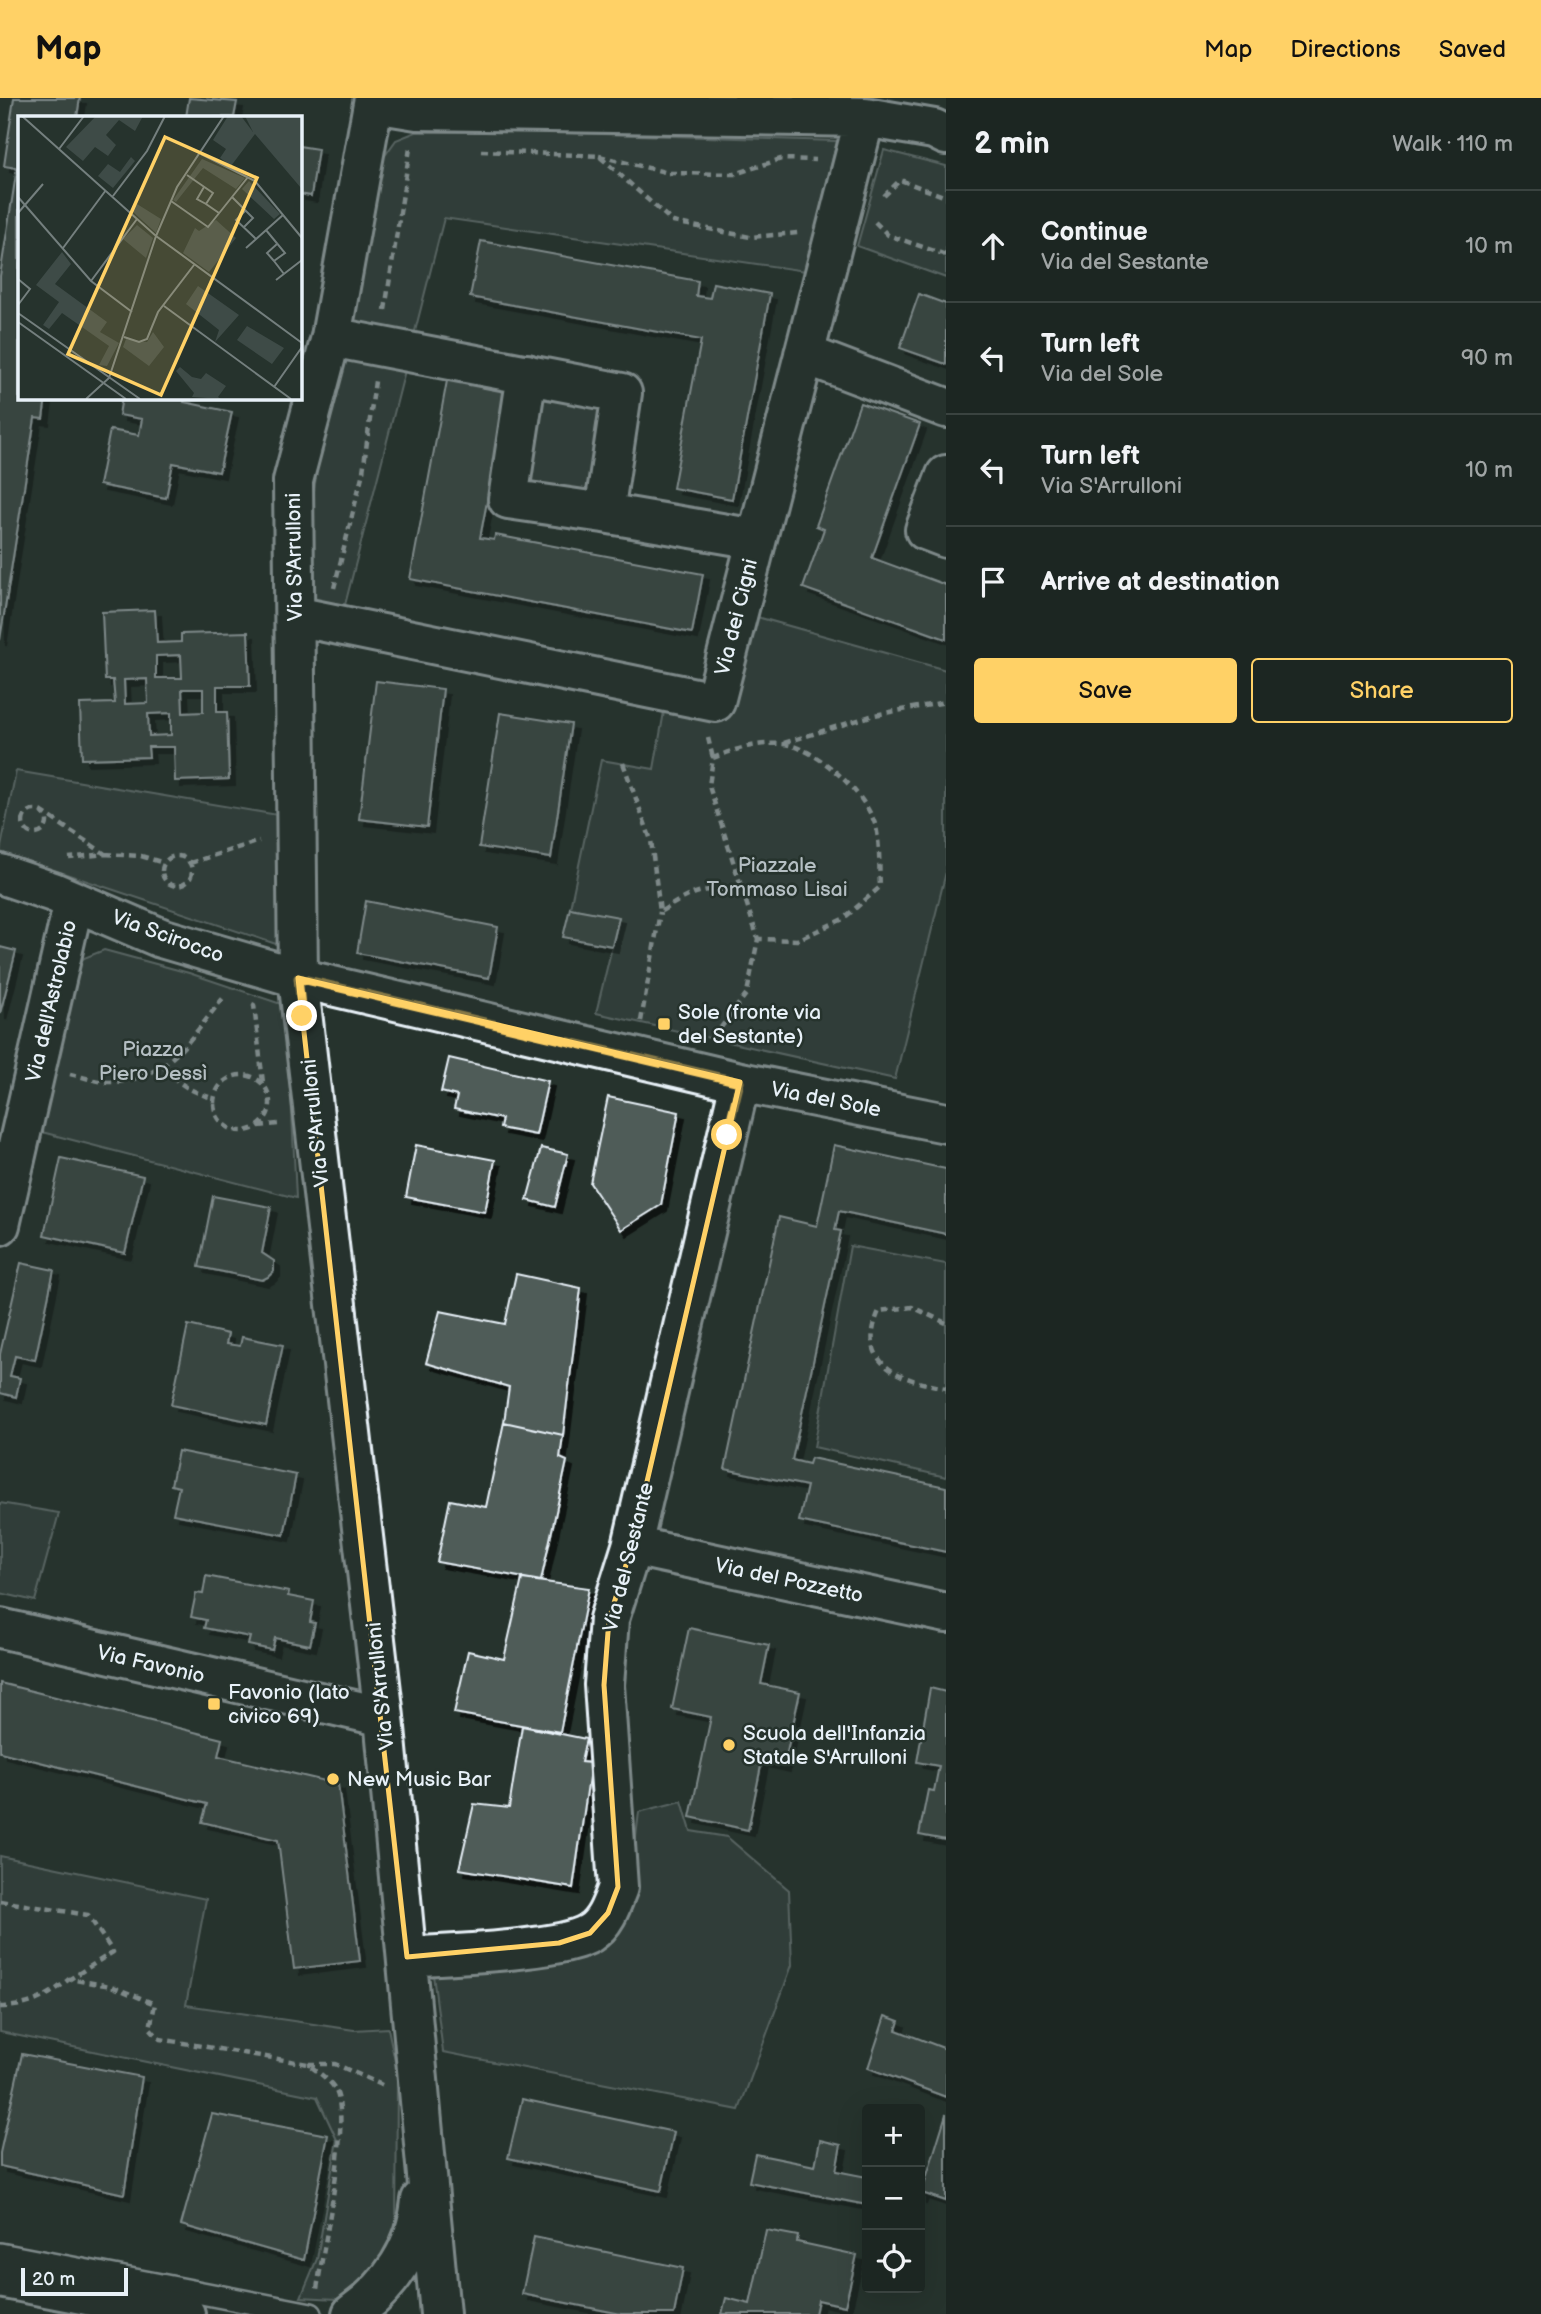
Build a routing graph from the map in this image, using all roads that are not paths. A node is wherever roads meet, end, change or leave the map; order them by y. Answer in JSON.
{"nodes":[{"id":1,"x":374,"y":101,"type":"edge"},
{"id":2,"x":865,"y":117,"type":"junction"},
{"id":3,"x":946,"y":135,"type":"edge"},
{"id":4,"x":331,"y":337,"type":"junction"},
{"id":5,"x":803,"y":354,"type":"junction"},
{"id":6,"x":527,"y":374,"type":"junction"},
{"id":7,"x":946,"y":408,"type":"edge"},
{"id":8,"x":946,"y":475,"type":"edge"},
{"id":9,"x":604,"y":513,"type":"junction"},
{"id":10,"x":946,"y":538,"type":"edge"},
{"id":11,"x":756,"y":539,"type":"junction"},
{"id":12,"x":308,"y":619,"type":"junction"},
{"id":13,"x":0,"y":874,"type":"edge"},
{"id":14,"x":57,"y":894,"type":"junction"},
{"id":15,"x":298,"y":978,"type":"junction"},
{"id":16,"x":740,"y":1082,"type":"junction"},
{"id":17,"x":946,"y":1123,"type":"edge"},
{"id":18,"x":0,"y":1225,"type":"edge"},
{"id":19,"x":632,"y":1546,"type":"junction"},
{"id":20,"x":946,"y":1613,"type":"edge"},
{"id":21,"x":0,"y":1628,"type":"edge"},
{"id":22,"x":384,"y":1717,"type":"junction"},
{"id":23,"x":407,"y":1957,"type":"junction"},
{"id":24,"x":423,"y":2136,"type":"junction"},
{"id":25,"x":0,"y":2254,"type":"edge"},
{"id":26,"x":0,"y":2278,"type":"edge"},
{"id":27,"x":313,"y":2307,"type":"edge"},
{"id":28,"x":185,"y":2314,"type":"edge"},
{"id":29,"x":352,"y":2314,"type":"edge"},
{"id":30,"x":440,"y":2314,"type":"edge"}],
"edges":[{"from":1,"to":2,"type":"street"},
{"from":1,"to":4,"type":"street","name":"Via S'Arrulloni"},
{"from":2,"to":3,"type":"street"},
{"from":2,"to":5,"type":"street","name":"Via dei Cigni"},
{"from":4,"to":6,"type":"street"},
{"from":4,"to":12,"type":"street","name":"Via S'Arrulloni"},
{"from":5,"to":7,"type":"street"},
{"from":5,"to":11,"type":"street","name":"Via dei Cigni"},
{"from":6,"to":9,"type":"street"},
{"from":6,"to":9,"type":"street"},
{"from":8,"to":10,"type":"street"},
{"from":9,"to":11,"type":"street"},
{"from":11,"to":12,"type":"street","name":"Via dei Cigni"},
{"from":12,"to":15,"type":"street","name":"Via S'Arrulloni"},
{"from":13,"to":14,"type":"street","name":"Via Scirocco"},
{"from":14,"to":15,"type":"street","name":"Via Scirocco"},
{"from":14,"to":18,"type":"street","name":"Via dell'Astrolabio"},
{"from":15,"to":16,"type":"street","name":"Via del Sole"},
{"from":15,"to":22,"type":"street","name":"Via S'Arrulloni"},
{"from":16,"to":17,"type":"street","name":"Via del Sole"},
{"from":16,"to":19,"type":"street","name":"Via del Sestante"},
{"from":19,"to":20,"type":"street","name":"Via del Pozzetto"},
{"from":19,"to":23,"type":"street","name":"Via del Sestante"},
{"from":21,"to":22,"type":"street","name":"Via Favonio"},
{"from":22,"to":23,"type":"street","name":"Via S'Arrulloni"},
{"from":23,"to":24,"type":"street","name":"Via S'Arrulloni"},
{"from":24,"to":29,"type":"street","name":"Via S'Arrulloni"},
{"from":24,"to":30,"type":"street","name":"Via S'Arrulloni"},
{"from":25,"to":27,"type":"lane"},
{"from":26,"to":28,"type":"street"}]}
